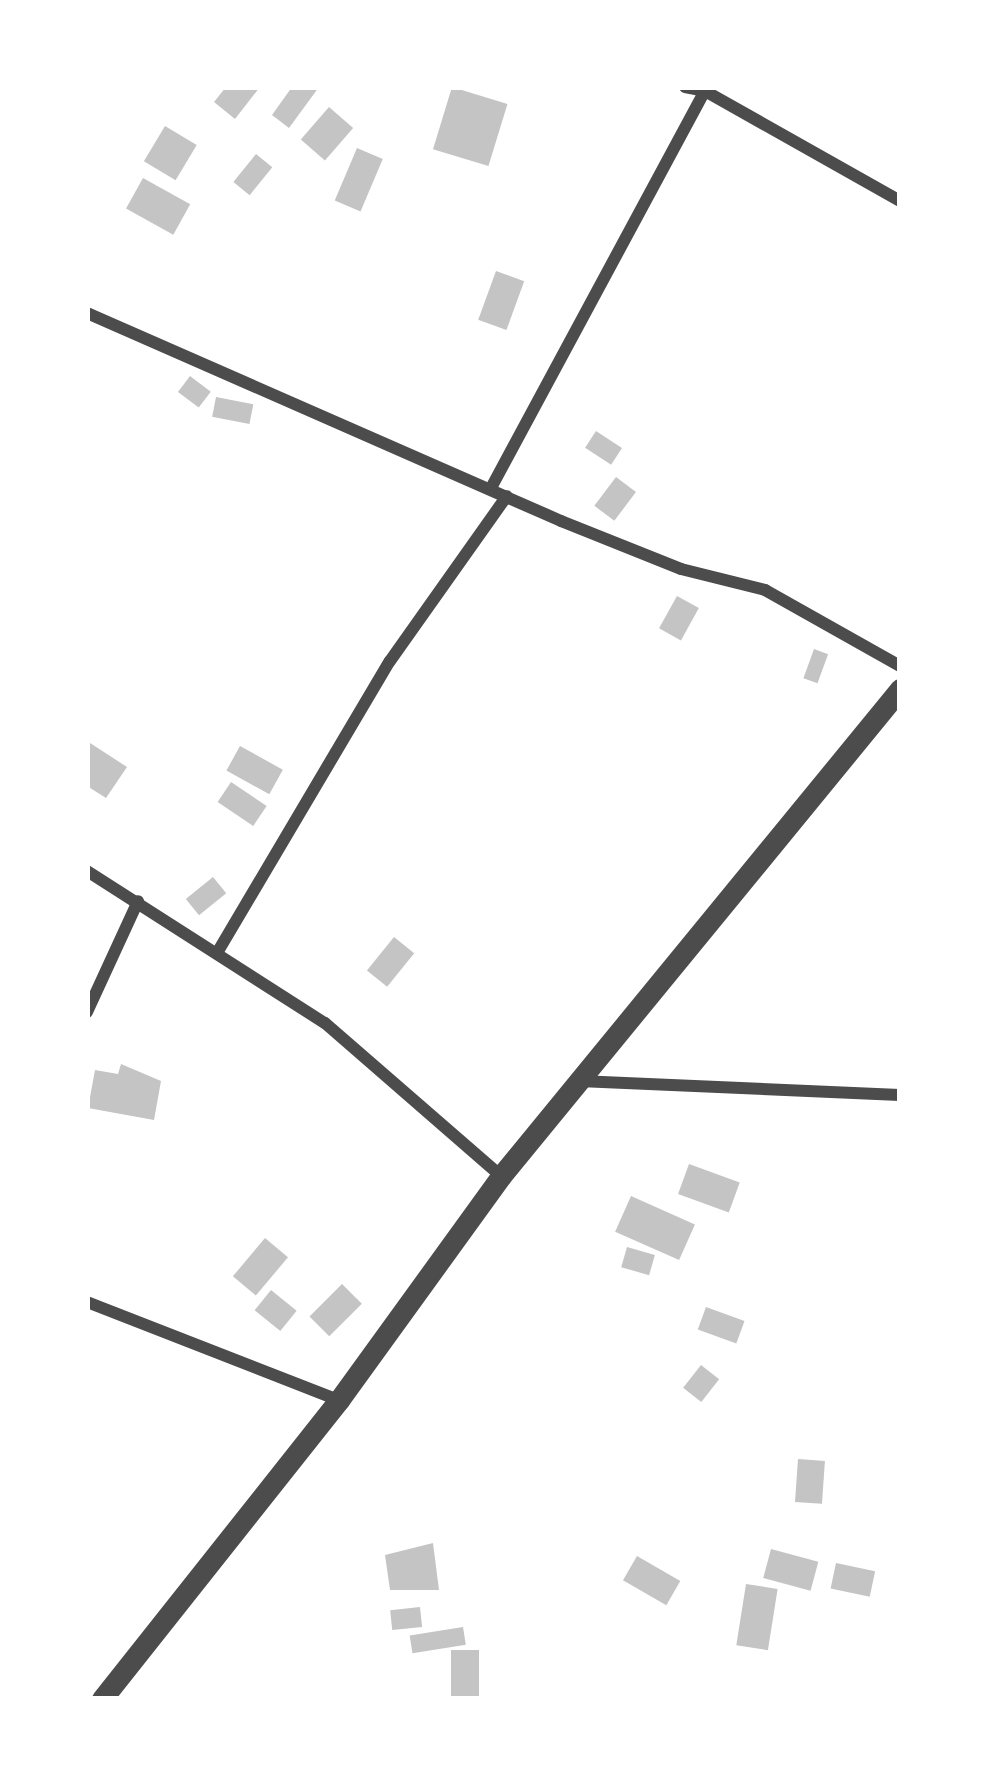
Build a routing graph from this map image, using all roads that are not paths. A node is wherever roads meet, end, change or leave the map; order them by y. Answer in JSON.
{"nodes":[{"id":1,"x":685,"y":87,"type":"edge"},
{"id":2,"x":706,"y":89,"type":"edge"},
{"id":3,"x":900,"y":201,"type":"edge"},
{"id":4,"x":87,"y":313,"type":"edge"},
{"id":5,"x":491,"y":488,"type":"junction"},
{"id":6,"x":507,"y":496,"type":"junction"},
{"id":7,"x":900,"y":666,"type":"edge"},
{"id":8,"x":900,"y":688,"type":"edge"},
{"id":9,"x":87,"y":871,"type":"edge"},
{"id":10,"x":138,"y":902,"type":"junction"},
{"id":11,"x":217,"y":953,"type":"junction"},
{"id":12,"x":87,"y":1012,"type":"edge"},
{"id":13,"x":579,"y":1081,"type":"junction"},
{"id":14,"x":900,"y":1095,"type":"edge"},
{"id":15,"x":501,"y":1176,"type":"junction"},
{"id":16,"x":87,"y":1302,"type":"edge"},
{"id":17,"x":339,"y":1400,"type":"junction"},
{"id":18,"x":102,"y":1699,"type":"edge"}],
"edges":[{"from":1,"to":2,"type":"street"},
{"from":2,"to":3,"type":"street"},
{"from":2,"to":5,"type":"street"},
{"from":4,"to":5,"type":"street"},
{"from":5,"to":6,"type":"street"},
{"from":6,"to":7,"type":"street"},
{"from":6,"to":11,"type":"street"},
{"from":8,"to":13,"type":"street"},
{"from":9,"to":10,"type":"street"},
{"from":10,"to":11,"type":"street"},
{"from":10,"to":12,"type":"street"},
{"from":11,"to":15,"type":"street"},
{"from":13,"to":14,"type":"street"},
{"from":13,"to":15,"type":"street"},
{"from":15,"to":17,"type":"street"},
{"from":16,"to":17,"type":"street"},
{"from":17,"to":18,"type":"street"}]}
